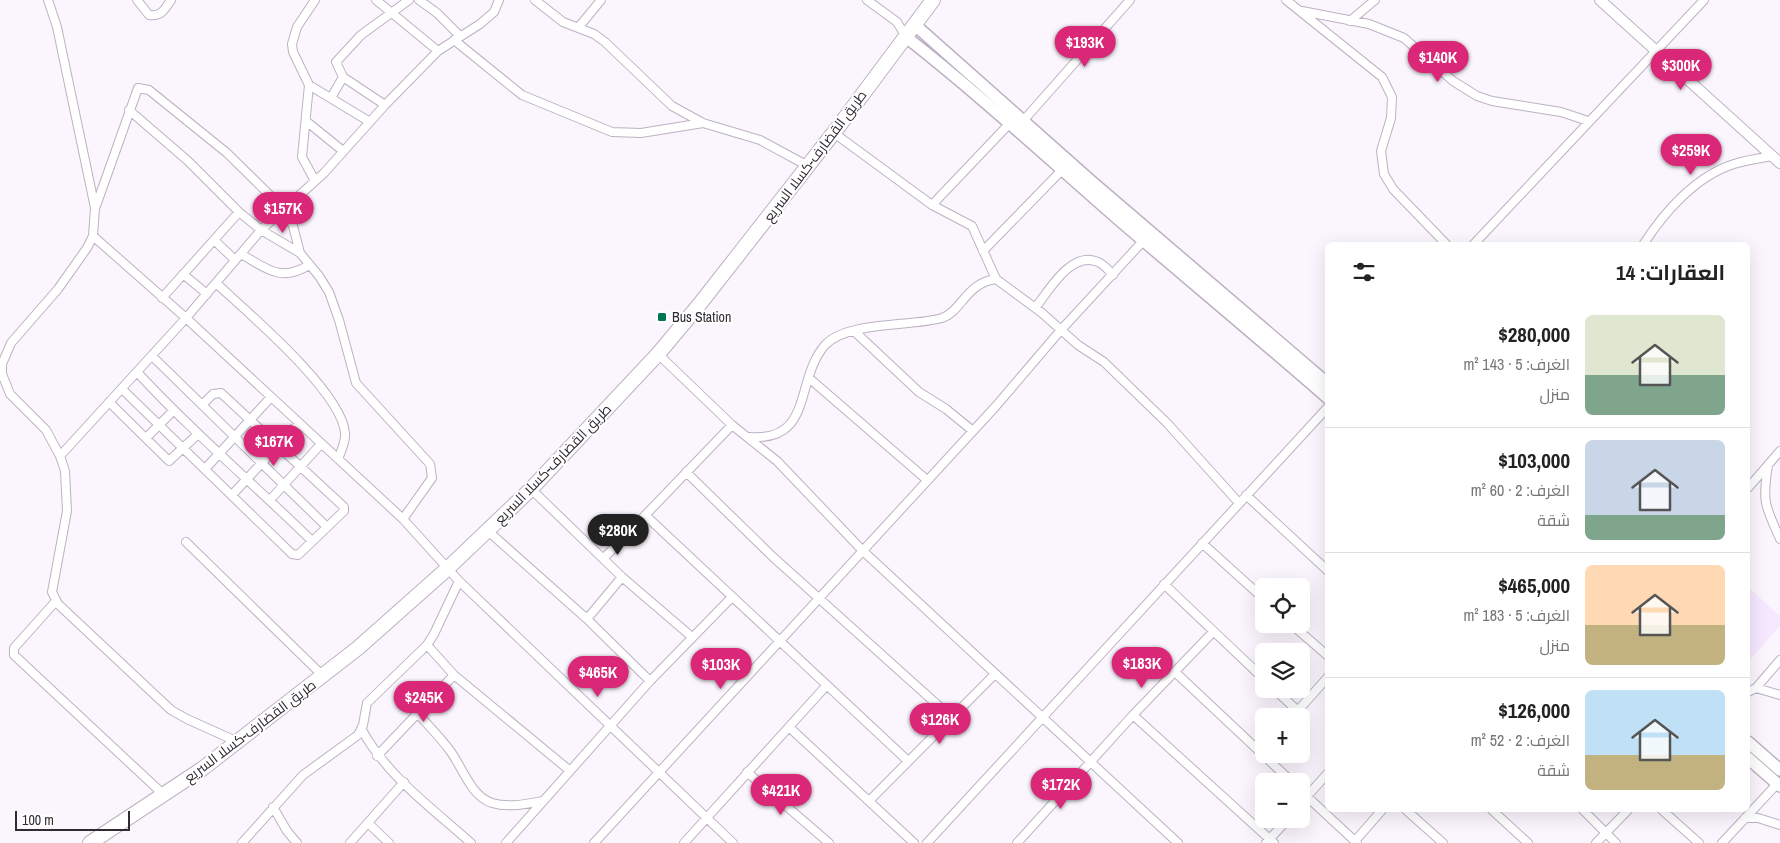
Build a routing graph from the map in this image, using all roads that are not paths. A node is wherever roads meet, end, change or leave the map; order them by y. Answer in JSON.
{"nodes":[{"id":1,"x":48,"y":0,"type":"edge"},
{"id":2,"x":137,"y":0,"type":"edge"},
{"id":3,"x":171,"y":0,"type":"edge"},
{"id":4,"x":409,"y":0,"type":"edge"},
{"id":5,"x":499,"y":0,"type":"edge"},
{"id":6,"x":535,"y":0,"type":"edge"},
{"id":7,"x":601,"y":0,"type":"edge"},
{"id":8,"x":867,"y":0,"type":"edge"},
{"id":9,"x":933,"y":0,"type":"edge"},
{"id":10,"x":1130,"y":0,"type":"edge"},
{"id":11,"x":1286,"y":0,"type":"edge"},
{"id":12,"x":1375,"y":0,"type":"edge"},
{"id":13,"x":1600,"y":0,"type":"edge"},
{"id":14,"x":1704,"y":0,"type":"edge"},
{"id":15,"x":313,"y":1,"type":"edge"},
{"id":16,"x":378,"y":1,"type":"edge"},
{"id":17,"x":424,"y":2,"type":"edge"},
{"id":18,"x":1300,"y":11,"type":"junction"},
{"id":19,"x":392,"y":12,"type":"junction"},
{"id":20,"x":1350,"y":21,"type":"junction"},
{"id":21,"x":897,"y":22,"type":"junction"},
{"id":22,"x":915,"y":25,"type":"junction"},
{"id":23,"x":578,"y":28,"type":"junction"},
{"id":24,"x":906,"y":37,"type":"junction"},
{"id":25,"x":457,"y":38,"type":"junction"},
{"id":26,"x":438,"y":51,"type":"junction"},
{"id":27,"x":1656,"y":52,"type":"junction"},
{"id":28,"x":344,"y":77,"type":"junction"},
{"id":29,"x":309,"y":85,"type":"junction"},
{"id":30,"x":331,"y":98,"type":"junction"},
{"id":31,"x":385,"y":105,"type":"junction"},
{"id":32,"x":130,"y":110,"type":"junction"},
{"id":33,"x":1023,"y":120,"type":"junction"},
{"id":34,"x":306,"y":121,"type":"junction"},
{"id":35,"x":1588,"y":121,"type":"junction"},
{"id":36,"x":370,"y":122,"type":"junction"},
{"id":37,"x":703,"y":123,"type":"junction"},
{"id":38,"x":1010,"y":123,"type":"junction"},
{"id":39,"x":834,"y":133,"type":"junction"},
{"id":40,"x":343,"y":151,"type":"junction"},
{"id":41,"x":1776,"y":160,"type":"edge"},
{"id":42,"x":808,"y":166,"type":"junction"},
{"id":43,"x":1062,"y":170,"type":"junction"},
{"id":44,"x":314,"y":181,"type":"junction"},
{"id":45,"x":932,"y":205,"type":"junction"},
{"id":46,"x":95,"y":208,"type":"junction"},
{"id":47,"x":284,"y":209,"type":"junction"},
{"id":48,"x":239,"y":212,"type":"junction"},
{"id":49,"x":260,"y":230,"type":"junction"},
{"id":50,"x":93,"y":236,"type":"junction"},
{"id":51,"x":1147,"y":236,"type":"junction"},
{"id":52,"x":214,"y":240,"type":"junction"},
{"id":53,"x":1444,"y":242,"type":"edge"},
{"id":54,"x":1476,"y":242,"type":"edge"},
{"id":55,"x":1645,"y":242,"type":"edge"},
{"id":56,"x":983,"y":252,"type":"junction"},
{"id":57,"x":300,"y":253,"type":"junction"},
{"id":58,"x":238,"y":257,"type":"junction"},
{"id":59,"x":309,"y":265,"type":"junction"},
{"id":60,"x":183,"y":274,"type":"junction"},
{"id":61,"x":1113,"y":275,"type":"junction"},
{"id":62,"x":996,"y":279,"type":"junction"},
{"id":63,"x":216,"y":283,"type":"junction"},
{"id":64,"x":207,"y":294,"type":"junction"},
{"id":65,"x":162,"y":298,"type":"junction"},
{"id":66,"x":1035,"y":308,"type":"junction"},
{"id":67,"x":186,"y":318,"type":"junction"},
{"id":68,"x":854,"y":331,"type":"junction"},
{"id":69,"x":1060,"y":331,"type":"junction"},
{"id":70,"x":658,"y":354,"type":"junction"},
{"id":71,"x":152,"y":356,"type":"junction"},
{"id":72,"x":137,"y":372,"type":"junction"},
{"id":73,"x":809,"y":378,"type":"junction"},
{"id":74,"x":1325,"y":382,"type":"edge"},
{"id":75,"x":122,"y":388,"type":"junction"},
{"id":76,"x":1325,"y":395,"type":"edge"},
{"id":77,"x":271,"y":397,"type":"junction"},
{"id":78,"x":110,"y":402,"type":"junction"},
{"id":79,"x":202,"y":405,"type":"junction"},
{"id":80,"x":1325,"y":410,"type":"edge"},
{"id":81,"x":173,"y":411,"type":"junction"},
{"id":82,"x":251,"y":421,"type":"junction"},
{"id":83,"x":299,"y":422,"type":"junction"},
{"id":84,"x":159,"y":425,"type":"junction"},
{"id":85,"x":732,"y":425,"type":"junction"},
{"id":86,"x":972,"y":431,"type":"junction"},
{"id":87,"x":197,"y":435,"type":"junction"},
{"id":88,"x":236,"y":437,"type":"junction"},
{"id":89,"x":747,"y":437,"type":"junction"},
{"id":90,"x":146,"y":438,"type":"junction"},
{"id":91,"x":321,"y":444,"type":"junction"},
{"id":92,"x":277,"y":445,"type":"junction"},
{"id":93,"x":183,"y":448,"type":"junction"},
{"id":94,"x":1780,"y":451,"type":"edge"},
{"id":95,"x":220,"y":455,"type":"junction"},
{"id":96,"x":60,"y":456,"type":"junction"},
{"id":97,"x":338,"y":459,"type":"junction"},
{"id":98,"x":262,"y":463,"type":"junction"},
{"id":99,"x":1768,"y":465,"type":"junction"},
{"id":100,"x":300,"y":466,"type":"junction"},
{"id":101,"x":205,"y":469,"type":"junction"},
{"id":102,"x":686,"y":472,"type":"junction"},
{"id":103,"x":248,"y":478,"type":"junction"},
{"id":104,"x":927,"y":480,"type":"junction"},
{"id":105,"x":284,"y":484,"type":"junction"},
{"id":106,"x":1750,"y":486,"type":"edge"},
{"id":107,"x":530,"y":489,"type":"junction"},
{"id":108,"x":232,"y":495,"type":"junction"},
{"id":109,"x":1246,"y":495,"type":"junction"},
{"id":110,"x":270,"y":500,"type":"junction"},
{"id":111,"x":1239,"y":503,"type":"junction"},
{"id":112,"x":645,"y":515,"type":"junction"},
{"id":113,"x":403,"y":519,"type":"junction"},
{"id":114,"x":327,"y":527,"type":"junction"},
{"id":115,"x":488,"y":531,"type":"junction"},
{"id":116,"x":1780,"y":539,"type":"edge"},
{"id":117,"x":312,"y":541,"type":"junction"},
{"id":118,"x":186,"y":542,"type":"dead end"},
{"id":119,"x":1202,"y":543,"type":"junction"},
{"id":120,"x":863,"y":551,"type":"junction"},
{"id":121,"x":604,"y":558,"type":"junction"},
{"id":122,"x":1325,"y":568,"type":"edge"},
{"id":123,"x":447,"y":569,"type":"junction"},
{"id":124,"x":622,"y":577,"type":"junction"},
{"id":125,"x":459,"y":582,"type":"junction"},
{"id":126,"x":1164,"y":584,"type":"junction"},
{"id":127,"x":1255,"y":591,"type":"edge"},
{"id":128,"x":732,"y":597,"type":"junction"},
{"id":129,"x":820,"y":598,"type":"junction"},
{"id":130,"x":56,"y":601,"type":"junction"},
{"id":131,"x":587,"y":619,"type":"junction"},
{"id":132,"x":1214,"y":632,"type":"junction"},
{"id":133,"x":1301,"y":633,"type":"edge"},
{"id":134,"x":692,"y":637,"type":"junction"},
{"id":135,"x":780,"y":641,"type":"junction"},
{"id":136,"x":427,"y":645,"type":"junction"},
{"id":137,"x":1325,"y":653,"type":"edge"},
{"id":138,"x":1780,"y":660,"type":"edge"},
{"id":139,"x":1255,"y":671,"type":"edge"},
{"id":140,"x":1175,"y":672,"type":"junction"},
{"id":141,"x":454,"y":674,"type":"junction"},
{"id":142,"x":995,"y":674,"type":"junction"},
{"id":143,"x":322,"y":675,"type":"junction"},
{"id":144,"x":1325,"y":680,"type":"edge"},
{"id":145,"x":650,"y":681,"type":"junction"},
{"id":146,"x":826,"y":686,"type":"junction"},
{"id":147,"x":1756,"y":688,"type":"junction"},
{"id":148,"x":1750,"y":691,"type":"edge"},
{"id":149,"x":1780,"y":695,"type":"edge"},
{"id":150,"x":1282,"y":698,"type":"edge"},
{"id":151,"x":1291,"y":708,"type":"edge"},
{"id":152,"x":1301,"y":708,"type":"edge"},
{"id":153,"x":418,"y":714,"type":"junction"},
{"id":154,"x":1132,"y":715,"type":"junction"},
{"id":155,"x":951,"y":717,"type":"junction"},
{"id":156,"x":1042,"y":717,"type":"junction"},
{"id":157,"x":611,"y":725,"type":"junction"},
{"id":158,"x":789,"y":727,"type":"junction"},
{"id":159,"x":362,"y":730,"type":"junction"},
{"id":160,"x":238,"y":742,"type":"junction"},
{"id":161,"x":1255,"y":744,"type":"edge"},
{"id":162,"x":1750,"y":744,"type":"edge"},
{"id":163,"x":377,"y":756,"type":"junction"},
{"id":164,"x":1750,"y":760,"type":"edge"},
{"id":165,"x":908,"y":762,"type":"junction"},
{"id":166,"x":1090,"y":763,"type":"junction"},
{"id":167,"x":1274,"y":763,"type":"edge"},
{"id":168,"x":570,"y":770,"type":"junction"},
{"id":169,"x":1780,"y":770,"type":"edge"},
{"id":170,"x":660,"y":772,"type":"junction"},
{"id":171,"x":747,"y":772,"type":"junction"},
{"id":172,"x":1284,"y":773,"type":"edge"},
{"id":173,"x":1325,"y":776,"type":"edge"},
{"id":174,"x":404,"y":782,"type":"junction"},
{"id":175,"x":1778,"y":785,"type":"edge"},
{"id":176,"x":1310,"y":789,"type":"edge"},
{"id":177,"x":164,"y":795,"type":"junction"},
{"id":178,"x":870,"y":800,"type":"junction"},
{"id":179,"x":1310,"y":800,"type":"edge"},
{"id":180,"x":542,"y":801,"type":"junction"},
{"id":181,"x":273,"y":807,"type":"junction"},
{"id":182,"x":1380,"y":812,"type":"edge"},
{"id":183,"x":1408,"y":812,"type":"edge"},
{"id":184,"x":1494,"y":812,"type":"edge"},
{"id":185,"x":1585,"y":812,"type":"edge"},
{"id":186,"x":1626,"y":812,"type":"edge"},
{"id":187,"x":1664,"y":812,"type":"edge"},
{"id":188,"x":706,"y":818,"type":"junction"},
{"id":189,"x":1745,"y":818,"type":"junction"},
{"id":190,"x":368,"y":823,"type":"junction"},
{"id":191,"x":1780,"y":825,"type":"edge"},
{"id":192,"x":1281,"y":828,"type":"edge"},
{"id":193,"x":1606,"y":833,"type":"junction"},
{"id":194,"x":1270,"y":842,"type":"edge"},
{"id":195,"x":1356,"y":842,"type":"edge"},
{"id":196,"x":90,"y":843,"type":"edge"},
{"id":197,"x":242,"y":843,"type":"edge"},
{"id":198,"x":297,"y":843,"type":"edge"},
{"id":199,"x":350,"y":843,"type":"edge"},
{"id":200,"x":388,"y":843,"type":"edge"},
{"id":201,"x":471,"y":843,"type":"edge"},
{"id":202,"x":506,"y":843,"type":"edge"},
{"id":203,"x":594,"y":843,"type":"edge"},
{"id":204,"x":684,"y":843,"type":"edge"},
{"id":205,"x":733,"y":843,"type":"edge"},
{"id":206,"x":829,"y":843,"type":"edge"},
{"id":207,"x":914,"y":843,"type":"edge"},
{"id":208,"x":927,"y":843,"type":"edge"},
{"id":209,"x":1017,"y":843,"type":"edge"},
{"id":210,"x":1178,"y":843,"type":"edge"},
{"id":211,"x":1443,"y":843,"type":"edge"},
{"id":212,"x":1528,"y":843,"type":"edge"},
{"id":213,"x":1596,"y":843,"type":"edge"},
{"id":214,"x":1616,"y":843,"type":"edge"},
{"id":215,"x":1699,"y":843,"type":"edge"},
{"id":216,"x":1722,"y":843,"type":"edge"}],
"edges":[{"from":1,"to":46,"type":"street"},
{"from":2,"to":3,"type":"street"},
{"from":4,"to":19,"type":"street"},
{"from":5,"to":25,"type":"street"},
{"from":6,"to":23,"type":"street"},
{"from":7,"to":23,"type":"street"},
{"from":8,"to":21,"type":"street"},
{"from":9,"to":22,"type":"highway","name":"طريق القضارف-كسلا السريع"},
{"from":10,"to":33,"type":"street"},
{"from":11,"to":18,"type":"street"},
{"from":12,"to":20,"type":"street"},
{"from":13,"to":27,"type":"street"},
{"from":14,"to":27,"type":"street"},
{"from":15,"to":29,"type":"street"},
{"from":16,"to":19,"type":"street"},
{"from":17,"to":25,"type":"street"},
{"from":18,"to":20,"type":"street"},
{"from":18,"to":53,"type":"street"},
{"from":19,"to":26,"type":"street"},
{"from":19,"to":28,"type":"street"},
{"from":20,"to":35,"type":"street"},
{"from":21,"to":22,"type":"street"},
{"from":21,"to":24,"type":"street"},
{"from":22,"to":24,"type":"highway","name":"طريق القضارف-كسلا السريع"},
{"from":22,"to":33,"type":"main road"},
{"from":23,"to":37,"type":"street"},
{"from":24,"to":38,"type":"main road"},
{"from":24,"to":39,"type":"highway","name":"طريق القضارف-كسلا السريع"},
{"from":25,"to":26,"type":"street"},
{"from":25,"to":37,"type":"street"},
{"from":26,"to":31,"type":"street"},
{"from":27,"to":35,"type":"street"},
{"from":27,"to":41,"type":"street"},
{"from":28,"to":30,"type":"street"},
{"from":28,"to":31,"type":"street"},
{"from":29,"to":30,"type":"street"},
{"from":29,"to":34,"type":"street"},
{"from":30,"to":36,"type":"street"},
{"from":31,"to":36,"type":"street"},
{"from":32,"to":46,"type":"street"},
{"from":32,"to":47,"type":"street"},
{"from":32,"to":48,"type":"street"},
{"from":33,"to":51,"type":"main road"},
{"from":34,"to":40,"type":"street"},
{"from":34,"to":44,"type":"street"},
{"from":35,"to":54,"type":"street"},
{"from":36,"to":40,"type":"street"},
{"from":37,"to":42,"type":"street"},
{"from":38,"to":43,"type":"main road"},
{"from":38,"to":45,"type":"street"},
{"from":39,"to":42,"type":"highway","name":"طريق القضارف-كسلا السريع"},
{"from":39,"to":45,"type":"street"},
{"from":40,"to":44,"type":"street"},
{"from":41,"to":55,"type":"street"},
{"from":42,"to":70,"type":"highway","name":"طريق القضارف-كسلا السريع"},
{"from":43,"to":51,"type":"main road"},
{"from":43,"to":56,"type":"street"},
{"from":44,"to":47,"type":"street"},
{"from":45,"to":56,"type":"street"},
{"from":46,"to":50,"type":"street"},
{"from":47,"to":49,"type":"street"},
{"from":47,"to":57,"type":"street"},
{"from":48,"to":49,"type":"street"},
{"from":48,"to":52,"type":"street"},
{"from":49,"to":57,"type":"street"},
{"from":49,"to":58,"type":"street"},
{"from":50,"to":65,"type":"street"},
{"from":50,"to":96,"type":"street"},
{"from":51,"to":61,"type":"street"},
{"from":51,"to":74,"type":"main road"},
{"from":51,"to":76,"type":"main road"},
{"from":52,"to":58,"type":"street"},
{"from":52,"to":60,"type":"street"},
{"from":56,"to":62,"type":"street"},
{"from":57,"to":59,"type":"street"},
{"from":58,"to":59,"type":"street"},
{"from":58,"to":63,"type":"street"},
{"from":59,"to":113,"type":"street"},
{"from":60,"to":64,"type":"street"},
{"from":60,"to":65,"type":"street"},
{"from":61,"to":66,"type":"street"},
{"from":61,"to":69,"type":"street"},
{"from":62,"to":66,"type":"street"},
{"from":62,"to":68,"type":"street"},
{"from":63,"to":64,"type":"street"},
{"from":63,"to":97,"type":"street"},
{"from":64,"to":67,"type":"street"},
{"from":65,"to":67,"type":"street"},
{"from":66,"to":69,"type":"street"},
{"from":67,"to":71,"type":"street"},
{"from":67,"to":77,"type":"street"},
{"from":68,"to":73,"type":"street"},
{"from":68,"to":86,"type":"street"},
{"from":69,"to":86,"type":"street"},
{"from":69,"to":111,"type":"street"},
{"from":70,"to":85,"type":"street"},
{"from":70,"to":107,"type":"highway","name":"طريق القضارف-كسلا السريع"},
{"from":71,"to":72,"type":"street"},
{"from":71,"to":79,"type":"street"},
{"from":72,"to":75,"type":"street"},
{"from":72,"to":81,"type":"street"},
{"from":73,"to":89,"type":"street"},
{"from":73,"to":104,"type":"street"},
{"from":75,"to":78,"type":"street"},
{"from":75,"to":84,"type":"street"},
{"from":77,"to":82,"type":"street"},
{"from":77,"to":83,"type":"street"},
{"from":78,"to":90,"type":"street"},
{"from":78,"to":96,"type":"street"},
{"from":79,"to":82,"type":"street"},
{"from":79,"to":88,"type":"street"},
{"from":80,"to":109,"type":"street"},
{"from":81,"to":84,"type":"street"},
{"from":81,"to":87,"type":"street"},
{"from":82,"to":88,"type":"street"},
{"from":82,"to":92,"type":"street"},
{"from":83,"to":91,"type":"street"},
{"from":83,"to":92,"type":"street"},
{"from":84,"to":90,"type":"street"},
{"from":84,"to":93,"type":"street"},
{"from":85,"to":89,"type":"street"},
{"from":85,"to":102,"type":"street"},
{"from":86,"to":104,"type":"street"},
{"from":87,"to":93,"type":"street"},
{"from":87,"to":95,"type":"street"},
{"from":88,"to":95,"type":"street"},
{"from":88,"to":98,"type":"street"},
{"from":89,"to":120,"type":"street"},
{"from":90,"to":93,"type":"street"},
{"from":91,"to":97,"type":"street"},
{"from":91,"to":100,"type":"street"},
{"from":92,"to":98,"type":"street"},
{"from":92,"to":100,"type":"street"},
{"from":93,"to":101,"type":"street"},
{"from":94,"to":99,"type":"street"},
{"from":95,"to":101,"type":"street"},
{"from":95,"to":103,"type":"street"},
{"from":96,"to":130,"type":"street"},
{"from":97,"to":113,"type":"street"},
{"from":98,"to":103,"type":"street"},
{"from":98,"to":105,"type":"street"},
{"from":99,"to":106,"type":"street"},
{"from":99,"to":116,"type":"street"},
{"from":100,"to":105,"type":"street"},
{"from":100,"to":114,"type":"street"},
{"from":101,"to":108,"type":"street"},
{"from":102,"to":112,"type":"street"},
{"from":102,"to":129,"type":"street"},
{"from":103,"to":108,"type":"street"},
{"from":103,"to":110,"type":"street"},
{"from":104,"to":120,"type":"street"},
{"from":105,"to":110,"type":"street"},
{"from":105,"to":114,"type":"street"},
{"from":107,"to":115,"type":"highway","name":"طريق القضارف-كسلا السريع"},
{"from":107,"to":121,"type":"street"},
{"from":108,"to":117,"type":"street"},
{"from":109,"to":111,"type":"street"},
{"from":109,"to":122,"type":"street"},
{"from":110,"to":117,"type":"street"},
{"from":111,"to":119,"type":"street"},
{"from":112,"to":121,"type":"street"},
{"from":112,"to":128,"type":"street"},
{"from":113,"to":123,"type":"street"},
{"from":114,"to":117,"type":"street"},
{"from":115,"to":123,"type":"highway","name":"طريق القضارف-كسلا السريع"},
{"from":115,"to":131,"type":"street"},
{"from":118,"to":143,"type":"street"},
{"from":119,"to":126,"type":"street"},
{"from":119,"to":127,"type":"street"},
{"from":120,"to":129,"type":"street"},
{"from":120,"to":142,"type":"street"},
{"from":121,"to":124,"type":"street"},
{"from":123,"to":125,"type":"street"},
{"from":123,"to":143,"type":"highway","name":"طريق القضارف-كسلا السريع"},
{"from":124,"to":131,"type":"street"},
{"from":124,"to":134,"type":"street"},
{"from":125,"to":136,"type":"street"},
{"from":125,"to":157,"type":"street"},
{"from":126,"to":132,"type":"street"},
{"from":126,"to":156,"type":"street"},
{"from":128,"to":134,"type":"street"},
{"from":128,"to":135,"type":"street"},
{"from":129,"to":135,"type":"street"},
{"from":129,"to":155,"type":"street"},
{"from":130,"to":160,"type":"street"},
{"from":130,"to":177,"type":"street"},
{"from":131,"to":145,"type":"street"},
{"from":132,"to":139,"type":"street"},
{"from":132,"to":140,"type":"street"},
{"from":133,"to":137,"type":"street"},
{"from":134,"to":145,"type":"street"},
{"from":135,"to":146,"type":"street"},
{"from":135,"to":170,"type":"street"},
{"from":136,"to":141,"type":"street"},
{"from":136,"to":159,"type":"street"},
{"from":138,"to":147,"type":"street"},
{"from":140,"to":154,"type":"street"},
{"from":140,"to":161,"type":"street"},
{"from":141,"to":153,"type":"street"},
{"from":141,"to":168,"type":"street"},
{"from":142,"to":155,"type":"street"},
{"from":142,"to":156,"type":"street"},
{"from":143,"to":160,"type":"highway","name":"طريق القضارف-كسلا السريع"},
{"from":144,"to":152,"type":"street"},
{"from":145,"to":157,"type":"street"},
{"from":146,"to":158,"type":"street"},
{"from":146,"to":165,"type":"street"},
{"from":147,"to":148,"type":"street"},
{"from":147,"to":149,"type":"street"},
{"from":150,"to":151,"type":"street"},
{"from":153,"to":163,"type":"street"},
{"from":153,"to":180,"type":"street"},
{"from":154,"to":166,"type":"street"},
{"from":154,"to":194,"type":"street"},
{"from":155,"to":165,"type":"street"},
{"from":156,"to":166,"type":"street"},
{"from":156,"to":208,"type":"street"},
{"from":157,"to":168,"type":"street"},
{"from":157,"to":170,"type":"street"},
{"from":158,"to":171,"type":"street"},
{"from":158,"to":178,"type":"street"},
{"from":159,"to":163,"type":"street"},
{"from":159,"to":181,"type":"street"},
{"from":160,"to":177,"type":"highway","name":"طريق القضارف-كسلا السريع"},
{"from":162,"to":169,"type":"main road"},
{"from":163,"to":174,"type":"street"},
{"from":164,"to":175,"type":"main road"},
{"from":165,"to":178,"type":"street"},
{"from":166,"to":209,"type":"street"},
{"from":166,"to":210,"type":"street"},
{"from":167,"to":172,"type":"street"},
{"from":168,"to":180,"type":"street"},
{"from":170,"to":188,"type":"street"},
{"from":170,"to":203,"type":"street"},
{"from":171,"to":188,"type":"street"},
{"from":171,"to":206,"type":"street"},
{"from":173,"to":176,"type":"street"},
{"from":174,"to":190,"type":"street"},
{"from":174,"to":201,"type":"street"},
{"from":175,"to":189,"type":"street"},
{"from":177,"to":196,"type":"highway","name":"طريق القضارف-كسلا السريع"},
{"from":178,"to":207,"type":"street"},
{"from":179,"to":195,"type":"street"},
{"from":180,"to":202,"type":"street"},
{"from":181,"to":197,"type":"street"},
{"from":181,"to":198,"type":"street"},
{"from":182,"to":195,"type":"street"},
{"from":183,"to":211,"type":"street"},
{"from":184,"to":212,"type":"street"},
{"from":185,"to":193,"type":"street"},
{"from":186,"to":193,"type":"street"},
{"from":187,"to":215,"type":"street"},
{"from":188,"to":204,"type":"street"},
{"from":188,"to":205,"type":"street"},
{"from":189,"to":191,"type":"street"},
{"from":189,"to":216,"type":"street"},
{"from":190,"to":199,"type":"street"},
{"from":190,"to":200,"type":"street"},
{"from":192,"to":194,"type":"street"},
{"from":193,"to":213,"type":"street"},
{"from":193,"to":214,"type":"street"}]}
